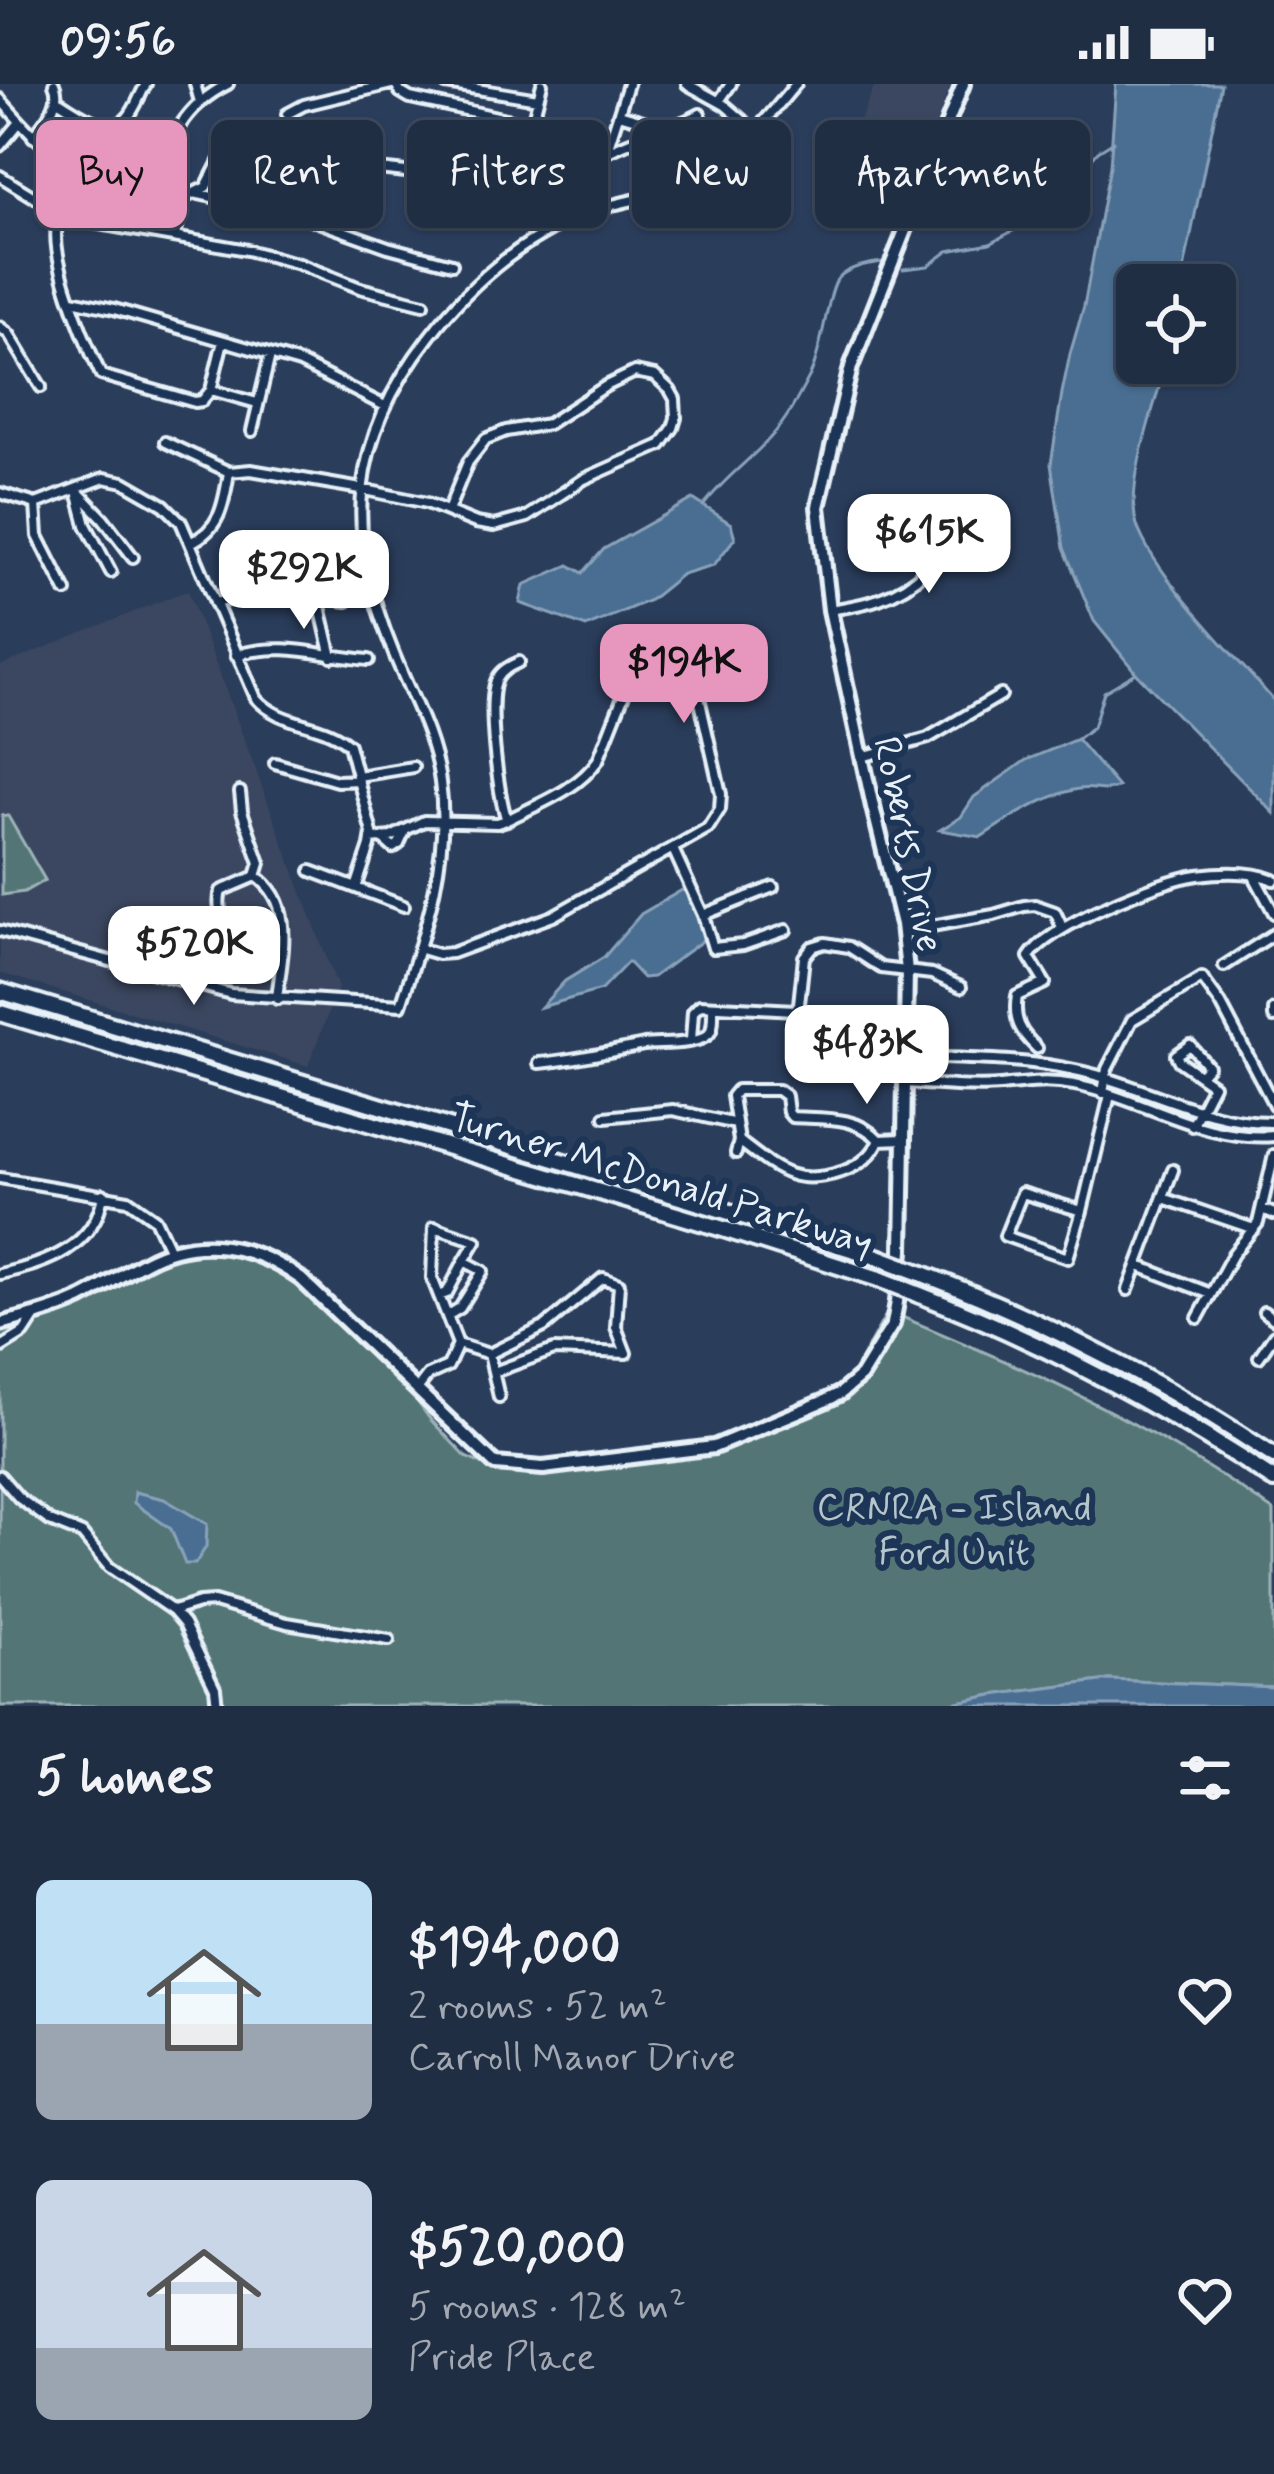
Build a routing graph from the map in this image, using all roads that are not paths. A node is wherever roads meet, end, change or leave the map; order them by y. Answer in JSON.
{"nodes":[{"id":1,"x":54,"y":84,"type":"edge"},
{"id":2,"x":146,"y":84,"type":"edge"},
{"id":3,"x":195,"y":84,"type":"edge"},
{"id":4,"x":228,"y":84,"type":"edge"},
{"id":5,"x":393,"y":84,"type":"edge"},
{"id":6,"x":446,"y":84,"type":"edge"},
{"id":7,"x":542,"y":84,"type":"edge"},
{"id":8,"x":628,"y":84,"type":"edge"},
{"id":9,"x":687,"y":84,"type":"edge"},
{"id":10,"x":731,"y":84,"type":"edge"},
{"id":11,"x":796,"y":84,"type":"edge"},
{"id":12,"x":964,"y":84,"type":"edge"},
{"id":13,"x":0,"y":99,"type":"edge"},
{"id":14,"x":538,"y":99,"type":"junction"},
{"id":15,"x":57,"y":100,"type":"junction"},
{"id":16,"x":719,"y":101,"type":"junction"},
{"id":17,"x":200,"y":102,"type":"junction"},
{"id":18,"x":286,"y":114,"type":"dead end"},
{"id":19,"x":619,"y":114,"type":"junction"},
{"id":20,"x":700,"y":114,"type":"dead end"},
{"id":21,"x":640,"y":120,"type":"edge"},
{"id":22,"x":689,"y":120,"type":"edge"},
{"id":23,"x":742,"y":120,"type":"edge"},
{"id":24,"x":763,"y":120,"type":"edge"},
{"id":25,"x":20,"y":122,"type":"junction"},
{"id":26,"x":33,"y":137,"type":"junction"},
{"id":27,"x":632,"y":142,"type":"edge"},
{"id":28,"x":0,"y":146,"type":"edge"},
{"id":29,"x":0,"y":176,"type":"edge"},
{"id":30,"x":194,"y":194,"type":"junction"},
{"id":31,"x":36,"y":198,"type":"edge"},
{"id":32,"x":632,"y":201,"type":"edge"},
{"id":33,"x":55,"y":228,"type":"edge"},
{"id":34,"x":126,"y":228,"type":"edge"},
{"id":35,"x":542,"y":235,"type":"junction"},
{"id":36,"x":175,"y":236,"type":"junction"},
{"id":37,"x":452,"y":264,"type":"dead end"},
{"id":38,"x":71,"y":300,"type":"junction"},
{"id":39,"x":424,"y":304,"type":"dead end"},
{"id":40,"x":0,"y":327,"type":"edge"},
{"id":41,"x":223,"y":341,"type":"junction"},
{"id":42,"x":270,"y":355,"type":"junction"},
{"id":43,"x":41,"y":387,"type":"dead end"},
{"id":44,"x":211,"y":390,"type":"junction"},
{"id":45,"x":257,"y":403,"type":"junction"},
{"id":46,"x":385,"y":406,"type":"junction"},
{"id":47,"x":252,"y":431,"type":"dead end"},
{"id":48,"x":165,"y":442,"type":"dead end"},
{"id":49,"x":229,"y":472,"type":"junction"},
{"id":50,"x":362,"y":489,"type":"junction"},
{"id":51,"x":77,"y":490,"type":"junction"},
{"id":52,"x":0,"y":493,"type":"edge"},
{"id":53,"x":37,"y":504,"type":"junction"},
{"id":54,"x":448,"y":511,"type":"junction"},
{"id":55,"x":939,"y":520,"type":"dead end"},
{"id":56,"x":190,"y":543,"type":"junction"},
{"id":57,"x":133,"y":557,"type":"dead end"},
{"id":58,"x":112,"y":572,"type":"dead end"},
{"id":59,"x":67,"y":591,"type":"dead end"},
{"id":60,"x":318,"y":598,"type":"junction"},
{"id":61,"x":347,"y":602,"type":"dead end"},
{"id":62,"x":215,"y":603,"type":"junction"},
{"id":63,"x":830,"y":610,"type":"junction"},
{"id":64,"x":236,"y":655,"type":"junction"},
{"id":65,"x":332,"y":657,"type":"junction"},
{"id":66,"x":369,"y":660,"type":"dead end"},
{"id":67,"x":519,"y":662,"type":"dead end"},
{"id":68,"x":1001,"y":694,"type":"dead end"},
{"id":69,"x":862,"y":758,"type":"junction"},
{"id":70,"x":275,"y":763,"type":"dead end"},
{"id":71,"x":413,"y":767,"type":"dead end"},
{"id":72,"x":358,"y":778,"type":"junction"},
{"id":73,"x":241,"y":792,"type":"dead end"},
{"id":74,"x":507,"y":820,"type":"junction"},
{"id":75,"x":443,"y":822,"type":"junction"},
{"id":76,"x":376,"y":839,"type":"junction"},
{"id":77,"x":673,"y":849,"type":"junction"},
{"id":78,"x":311,"y":871,"type":"dead end"},
{"id":79,"x":1253,"y":874,"type":"junction"},
{"id":80,"x":256,"y":876,"type":"junction"},
{"id":81,"x":1274,"y":880,"type":"edge"},
{"id":82,"x":773,"y":887,"type":"dead end"},
{"id":83,"x":356,"y":888,"type":"junction"},
{"id":84,"x":404,"y":906,"type":"dead end"},
{"id":85,"x":1274,"y":913,"type":"edge"},
{"id":86,"x":703,"y":915,"type":"junction"},
{"id":87,"x":1063,"y":928,"type":"junction"},
{"id":88,"x":786,"y":930,"type":"dead end"},
{"id":89,"x":0,"y":931,"type":"edge"},
{"id":90,"x":903,"y":931,"type":"junction"},
{"id":91,"x":1274,"y":934,"type":"edge"},
{"id":92,"x":421,"y":949,"type":"junction"},
{"id":93,"x":280,"y":962,"type":"junction"},
{"id":94,"x":1223,"y":965,"type":"dead end"},
{"id":95,"x":907,"y":971,"type":"junction"},
{"id":96,"x":961,"y":987,"type":"dead end"},
{"id":97,"x":0,"y":992,"type":"edge"},
{"id":98,"x":277,"y":999,"type":"junction"},
{"id":99,"x":1157,"y":1005,"type":"junction"},
{"id":100,"x":713,"y":1006,"type":"junction"},
{"id":101,"x":0,"y":1013,"type":"edge"},
{"id":102,"x":1167,"y":1018,"type":"dead end"},
{"id":103,"x":691,"y":1040,"type":"junction"},
{"id":104,"x":1037,"y":1048,"type":"dead end"},
{"id":105,"x":906,"y":1057,"type":"junction"},
{"id":106,"x":539,"y":1063,"type":"dead end"},
{"id":107,"x":1200,"y":1075,"type":"dead end"},
{"id":108,"x":1104,"y":1077,"type":"junction"},
{"id":109,"x":905,"y":1083,"type":"junction"},
{"id":110,"x":1106,"y":1094,"type":"junction"},
{"id":111,"x":1274,"y":1105,"type":"edge"},
{"id":112,"x":1200,"y":1112,"type":"junction"},
{"id":113,"x":605,"y":1117,"type":"dead end"},
{"id":114,"x":1274,"y":1122,"type":"edge"},
{"id":115,"x":736,"y":1124,"type":"junction"},
{"id":116,"x":1192,"y":1126,"type":"junction"},
{"id":117,"x":1274,"y":1136,"type":"edge"},
{"id":118,"x":904,"y":1139,"type":"junction"},
{"id":119,"x":879,"y":1140,"type":"junction"},
{"id":120,"x":739,"y":1141,"type":"junction"},
{"id":121,"x":736,"y":1153,"type":"dead end"},
{"id":122,"x":1274,"y":1155,"type":"edge"},
{"id":123,"x":1173,"y":1170,"type":"dead end"},
{"id":124,"x":0,"y":1178,"type":"edge"},
{"id":125,"x":103,"y":1194,"type":"junction"},
{"id":126,"x":1163,"y":1198,"type":"junction"},
{"id":127,"x":1262,"y":1209,"type":"junction"},
{"id":128,"x":1082,"y":1211,"type":"junction"},
{"id":129,"x":1274,"y":1214,"type":"edge"},
{"id":130,"x":1254,"y":1229,"type":"junction"},
{"id":131,"x":170,"y":1251,"type":"junction"},
{"id":132,"x":464,"y":1261,"type":"junction"},
{"id":133,"x":1138,"y":1266,"type":"junction"},
{"id":134,"x":0,"y":1274,"type":"edge"},
{"id":135,"x":1128,"y":1290,"type":"dead end"},
{"id":136,"x":1211,"y":1294,"type":"junction"},
{"id":137,"x":439,"y":1296,"type":"junction"},
{"id":138,"x":1264,"y":1312,"type":"dead end"},
{"id":139,"x":35,"y":1316,"type":"junction"},
{"id":140,"x":447,"y":1316,"type":"junction"},
{"id":141,"x":1198,"y":1318,"type":"dead end"},
{"id":142,"x":1274,"y":1319,"type":"edge"},
{"id":143,"x":0,"y":1324,"type":"edge"},
{"id":144,"x":1273,"y":1340,"type":"edge"},
{"id":145,"x":458,"y":1344,"type":"junction"},
{"id":146,"x":0,"y":1348,"type":"edge"},
{"id":147,"x":489,"y":1354,"type":"junction"},
{"id":148,"x":1259,"y":1358,"type":"dead end"},
{"id":149,"x":494,"y":1372,"type":"junction"},
{"id":150,"x":418,"y":1388,"type":"junction"},
{"id":151,"x":499,"y":1397,"type":"dead end"},
{"id":152,"x":1274,"y":1456,"type":"edge"},
{"id":153,"x":0,"y":1476,"type":"edge"},
{"id":154,"x":1274,"y":1480,"type":"edge"},
{"id":155,"x":173,"y":1611,"type":"junction"},
{"id":156,"x":389,"y":1640,"type":"dead end"},
{"id":157,"x":218,"y":1706,"type":"edge"}],
"edges":[{"from":1,"to":15,"type":"street"},
{"from":2,"to":15,"type":"street"},
{"from":3,"to":17,"type":"street"},
{"from":4,"to":17,"type":"street"},
{"from":5,"to":14,"type":"street"},
{"from":5,"to":18,"type":"street"},
{"from":6,"to":14,"type":"street"},
{"from":7,"to":14,"type":"street"},
{"from":8,"to":19,"type":"street"},
{"from":9,"to":16,"type":"street"},
{"from":10,"to":16,"type":"street"},
{"from":11,"to":24,"type":"street"},
{"from":12,"to":63,"type":"street","name":"Roberts Drive"},
{"from":13,"to":25,"type":"street"},
{"from":15,"to":26,"type":"street"},
{"from":16,"to":23,"type":"street"},
{"from":17,"to":26,"type":"street"},
{"from":19,"to":21,"type":"street"},
{"from":19,"to":27,"type":"street"},
{"from":20,"to":22,"type":"street"},
{"from":25,"to":26,"type":"street"},
{"from":25,"to":28,"type":"street"},
{"from":29,"to":31,"type":"street"},
{"from":30,"to":35,"type":"street"},
{"from":30,"to":36,"type":"street"},
{"from":30,"to":37,"type":"street"},
{"from":32,"to":35,"type":"street"},
{"from":33,"to":38,"type":"street"},
{"from":34,"to":36,"type":"street"},
{"from":35,"to":46,"type":"street"},
{"from":36,"to":39,"type":"street"},
{"from":38,"to":41,"type":"street"},
{"from":38,"to":44,"type":"street"},
{"from":40,"to":43,"type":"street"},
{"from":41,"to":42,"type":"street"},
{"from":41,"to":44,"type":"street"},
{"from":42,"to":45,"type":"street"},
{"from":42,"to":46,"type":"street"},
{"from":44,"to":45,"type":"street"},
{"from":45,"to":47,"type":"street"},
{"from":46,"to":50,"type":"street"},
{"from":48,"to":49,"type":"street"},
{"from":49,"to":50,"type":"street"},
{"from":49,"to":56,"type":"street"},
{"from":50,"to":54,"type":"street"},
{"from":50,"to":75,"type":"street"},
{"from":51,"to":53,"type":"street"},
{"from":51,"to":56,"type":"street"},
{"from":51,"to":57,"type":"street"},
{"from":51,"to":58,"type":"street"},
{"from":52,"to":53,"type":"street"},
{"from":53,"to":59,"type":"street"},
{"from":54,"to":54,"type":"street"},
{"from":55,"to":63,"type":"street"},
{"from":56,"to":62,"type":"street"},
{"from":60,"to":61,"type":"street"},
{"from":60,"to":62,"type":"street"},
{"from":60,"to":65,"type":"street"},
{"from":62,"to":64,"type":"street"},
{"from":63,"to":69,"type":"street","name":"Roberts Drive"},
{"from":64,"to":65,"type":"street"},
{"from":64,"to":72,"type":"street"},
{"from":65,"to":66,"type":"street"},
{"from":67,"to":74,"type":"street"},
{"from":68,"to":69,"type":"street"},
{"from":69,"to":90,"type":"street","name":"Roberts Drive"},
{"from":70,"to":72,"type":"street"},
{"from":71,"to":72,"type":"street"},
{"from":72,"to":76,"type":"street"},
{"from":73,"to":80,"type":"street"},
{"from":74,"to":75,"type":"street"},
{"from":74,"to":77,"type":"street"},
{"from":75,"to":76,"type":"street"},
{"from":75,"to":92,"type":"street"},
{"from":76,"to":83,"type":"street"},
{"from":77,"to":86,"type":"street"},
{"from":77,"to":92,"type":"street"},
{"from":78,"to":83,"type":"street"},
{"from":79,"to":81,"type":"street"},
{"from":79,"to":85,"type":"street"},
{"from":79,"to":87,"type":"street"},
{"from":80,"to":93,"type":"street"},
{"from":80,"to":93,"type":"street"},
{"from":82,"to":86,"type":"street"},
{"from":83,"to":84,"type":"street"},
{"from":86,"to":88,"type":"street"},
{"from":87,"to":90,"type":"street"},
{"from":87,"to":104,"type":"street"},
{"from":89,"to":98,"type":"street"},
{"from":90,"to":95,"type":"street","name":"Roberts Drive"},
{"from":91,"to":94,"type":"street"},
{"from":92,"to":98,"type":"street"},
{"from":93,"to":98,"type":"street"},
{"from":95,"to":96,"type":"street"},
{"from":95,"to":100,"type":"street"},
{"from":95,"to":105,"type":"street","name":"Roberts Drive"},
{"from":97,"to":152,"type":"highway","name":"Turner McDonald Parkway","bridge":true},
{"from":99,"to":102,"type":"street"},
{"from":99,"to":108,"type":"street"},
{"from":99,"to":111,"type":"street"},
{"from":100,"to":103,"type":"street"},
{"from":100,"to":103,"type":"street"},
{"from":101,"to":154,"type":"highway","name":"Turner McDonald Parkway","bridge":true},
{"from":103,"to":106,"type":"street"},
{"from":105,"to":108,"type":"street"},
{"from":105,"to":109,"type":"street","name":"Roberts Drive"},
{"from":107,"to":112,"type":"street"},
{"from":108,"to":110,"type":"street"},
{"from":108,"to":112,"type":"street"},
{"from":109,"to":110,"type":"street"},
{"from":109,"to":118,"type":"street","name":"Roberts Drive"},
{"from":110,"to":116,"type":"street"},
{"from":110,"to":128,"type":"street"},
{"from":112,"to":114,"type":"street"},
{"from":112,"to":116,"type":"street"},
{"from":113,"to":115,"type":"street"},
{"from":115,"to":119,"type":"street"},
{"from":115,"to":120,"type":"street"},
{"from":116,"to":117,"type":"street"},
{"from":118,"to":119,"type":"street"},
{"from":118,"to":150,"type":"street","name":"Roberts Drive"},
{"from":119,"to":120,"type":"street"},
{"from":120,"to":121,"type":"street"},
{"from":122,"to":127,"type":"street"},
{"from":123,"to":126,"type":"street"},
{"from":124,"to":125,"type":"street"},
{"from":125,"to":131,"type":"street"},
{"from":125,"to":134,"type":"street"},
{"from":126,"to":130,"type":"street"},
{"from":126,"to":133,"type":"street"},
{"from":127,"to":129,"type":"street"},
{"from":127,"to":130,"type":"street"},
{"from":128,"to":128,"type":"street"},
{"from":130,"to":136,"type":"street"},
{"from":131,"to":139,"type":"street","name":"Roberts Drive"},
{"from":131,"to":150,"type":"street","name":"Roberts Drive"},
{"from":132,"to":137,"type":"street"},
{"from":132,"to":137,"type":"street"},
{"from":132,"to":140,"type":"street"},
{"from":133,"to":135,"type":"street"},
{"from":133,"to":136,"type":"street"},
{"from":136,"to":141,"type":"street"},
{"from":137,"to":140,"type":"street"},
{"from":138,"to":142,"type":"street"},
{"from":139,"to":143,"type":"street","name":"Roberts Drive"},
{"from":139,"to":146,"type":"street"},
{"from":140,"to":145,"type":"street"},
{"from":144,"to":148,"type":"street"},
{"from":145,"to":147,"type":"street"},
{"from":145,"to":150,"type":"street"},
{"from":147,"to":149,"type":"street"},
{"from":147,"to":149,"type":"street"},
{"from":149,"to":151,"type":"street"},
{"from":153,"to":155,"type":"street"},
{"from":155,"to":156,"type":"street"},
{"from":155,"to":157,"type":"street"}]}
